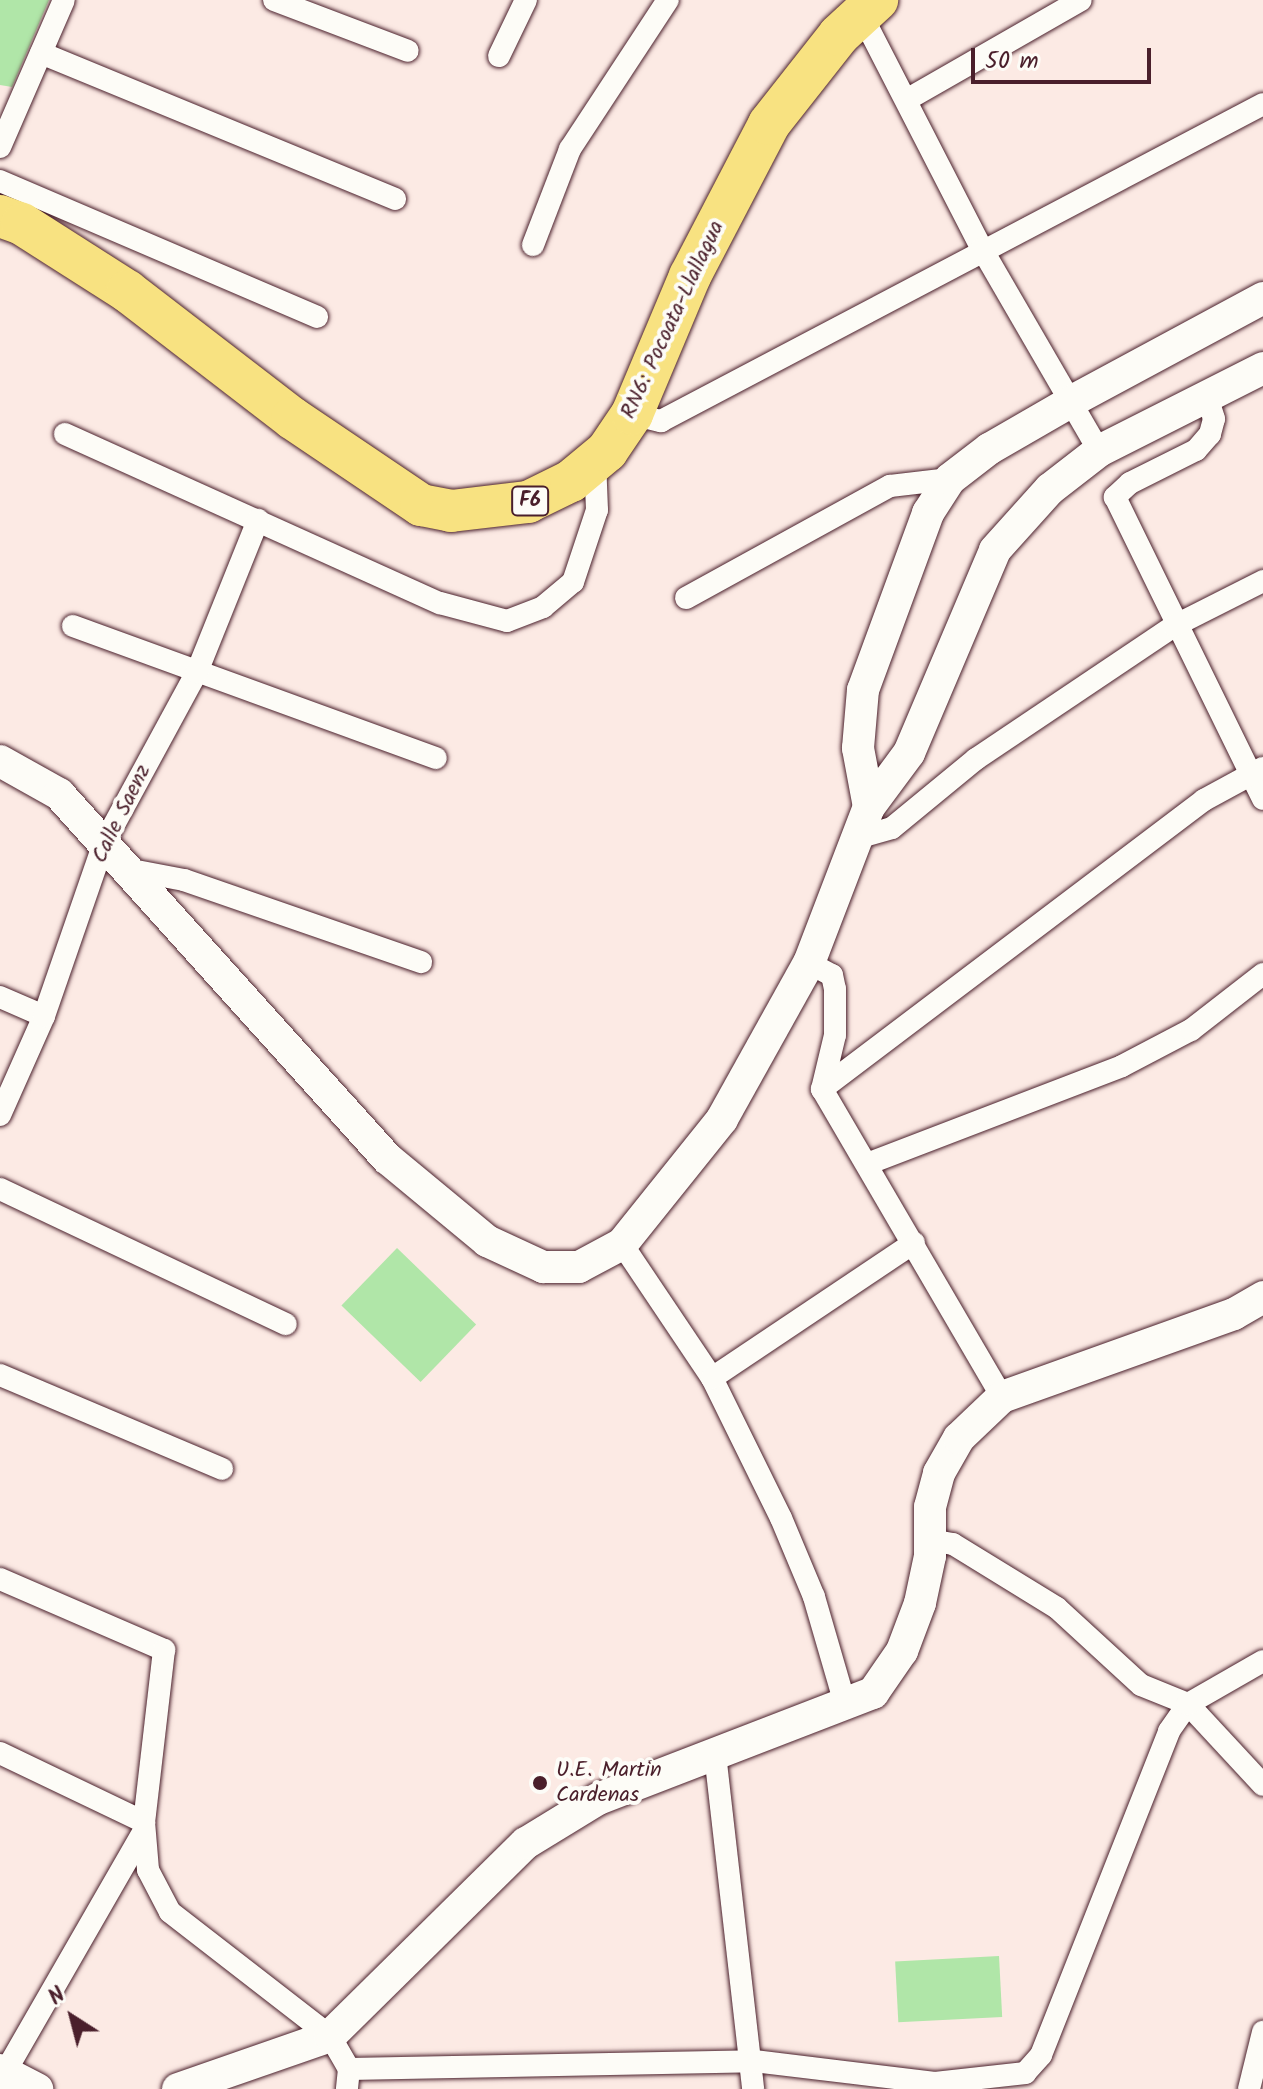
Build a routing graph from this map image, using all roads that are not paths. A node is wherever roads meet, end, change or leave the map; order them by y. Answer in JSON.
{"nodes":[{"id":1,"x":64,"y":0,"type":"edge"},
{"id":2,"x":274,"y":0,"type":"edge"},
{"id":3,"x":526,"y":0,"type":"edge"},
{"id":4,"x":668,"y":0,"type":"edge"},
{"id":5,"x":1081,"y":0,"type":"edge"},
{"id":6,"x":864,"y":4,"type":"edge"},
{"id":7,"x":408,"y":51,"type":"dead end"},
{"id":8,"x":41,"y":53,"type":"junction"},
{"id":9,"x":499,"y":56,"type":"dead end"},
{"id":10,"x":908,"y":99,"type":"junction"},
{"id":11,"x":1263,"y":104,"type":"edge"},
{"id":12,"x":2,"y":139,"type":"edge"},
{"id":13,"x":0,"y":181,"type":"edge"},
{"id":14,"x":395,"y":199,"type":"dead end"},
{"id":15,"x":0,"y":216,"type":"edge"},
{"id":16,"x":533,"y":245,"type":"dead end"},
{"id":17,"x":982,"y":249,"type":"junction"},
{"id":18,"x":1263,"y":298,"type":"edge"},
{"id":19,"x":317,"y":317,"type":"dead end"},
{"id":20,"x":1263,"y":368,"type":"edge"},
{"id":21,"x":1207,"y":397,"type":"junction"},
{"id":22,"x":1072,"y":401,"type":"junction"},
{"id":23,"x":632,"y":414,"type":"junction"},
{"id":24,"x":65,"y":434,"type":"dead end"},
{"id":25,"x":1099,"y":451,"type":"junction"},
{"id":26,"x":595,"y":461,"type":"junction"},
{"id":27,"x":950,"y":479,"type":"junction"},
{"id":28,"x":258,"y":520,"type":"junction"},
{"id":29,"x":1263,"y":581,"type":"edge"},
{"id":30,"x":686,"y":598,"type":"dead end"},
{"id":31,"x":73,"y":626,"type":"dead end"},
{"id":32,"x":1174,"y":626,"type":"junction"},
{"id":33,"x":197,"y":672,"type":"junction"},
{"id":34,"x":436,"y":758,"type":"dead end"},
{"id":35,"x":0,"y":761,"type":"edge"},
{"id":36,"x":1257,"y":771,"type":"edge"},
{"id":37,"x":1263,"y":799,"type":"edge"},
{"id":38,"x":869,"y":807,"type":"junction"},
{"id":39,"x":857,"y":838,"type":"junction"},
{"id":40,"x":104,"y":843,"type":"junction"},
{"id":41,"x":126,"y":869,"type":"junction"},
{"id":42,"x":421,"y":962,"type":"dead end"},
{"id":43,"x":809,"y":963,"type":"junction"},
{"id":44,"x":1263,"y":974,"type":"edge"},
{"id":45,"x":0,"y":997,"type":"edge"},
{"id":46,"x":44,"y":1016,"type":"junction"},
{"id":47,"x":822,"y":1089,"type":"junction"},
{"id":48,"x":0,"y":1115,"type":"edge"},
{"id":49,"x":867,"y":1164,"type":"junction"},
{"id":50,"x":0,"y":1189,"type":"edge"},
{"id":51,"x":914,"y":1243,"type":"junction"},
{"id":52,"x":622,"y":1244,"type":"junction"},
{"id":53,"x":1263,"y":1297,"type":"edge"},
{"id":54,"x":286,"y":1324,"type":"dead end"},
{"id":55,"x":0,"y":1375,"type":"edge"},
{"id":56,"x":712,"y":1378,"type":"junction"},
{"id":57,"x":1002,"y":1397,"type":"junction"},
{"id":58,"x":222,"y":1469,"type":"dead end"},
{"id":59,"x":930,"y":1540,"type":"junction"},
{"id":60,"x":0,"y":1579,"type":"edge"},
{"id":61,"x":1263,"y":1661,"type":"edge"},
{"id":62,"x":845,"y":1704,"type":"junction"},
{"id":63,"x":1188,"y":1704,"type":"junction"},
{"id":64,"x":0,"y":1753,"type":"edge"},
{"id":65,"x":715,"y":1754,"type":"junction"},
{"id":66,"x":1263,"y":1785,"type":"edge"},
{"id":67,"x":143,"y":1828,"type":"junction"},
{"id":68,"x":1263,"y":2032,"type":"edge"},
{"id":69,"x":330,"y":2036,"type":"junction"},
{"id":70,"x":754,"y":2061,"type":"junction"},
{"id":71,"x":2,"y":2075,"type":"edge"},
{"id":72,"x":348,"y":2079,"type":"edge"},
{"id":73,"x":37,"y":2089,"type":"edge"},
{"id":74,"x":178,"y":2089,"type":"edge"},
{"id":75,"x":753,"y":2089,"type":"edge"},
{"id":76,"x":1249,"y":2089,"type":"edge"}],
"edges":[{"from":1,"to":8,"type":"street"},
{"from":2,"to":7,"type":"street"},
{"from":3,"to":9,"type":"street"},
{"from":4,"to":16,"type":"street"},
{"from":5,"to":10,"type":"street"},
{"from":6,"to":10,"type":"street"},
{"from":6,"to":23,"type":"highway","name":"RN6: Pocoata-Llallagua","number":"F6"},
{"from":8,"to":12,"type":"street"},
{"from":8,"to":14,"type":"street"},
{"from":10,"to":17,"type":"street"},
{"from":11,"to":17,"type":"street"},
{"from":13,"to":19,"type":"street"},
{"from":15,"to":26,"type":"highway","name":"RN6: Pocoata-Llallagua","number":"F6"},
{"from":17,"to":22,"type":"street"},
{"from":17,"to":23,"type":"street"},
{"from":18,"to":22,"type":"street"},
{"from":20,"to":21,"type":"street"},
{"from":21,"to":25,"type":"street"},
{"from":21,"to":32,"type":"street"},
{"from":22,"to":25,"type":"street"},
{"from":22,"to":27,"type":"street"},
{"from":23,"to":26,"type":"highway","name":"RN6: Pocoata-Llallagua","number":"F6"},
{"from":24,"to":28,"type":"street"},
{"from":25,"to":38,"type":"street"},
{"from":26,"to":28,"type":"street"},
{"from":27,"to":30,"type":"street"},
{"from":27,"to":38,"type":"street"},
{"from":28,"to":33,"type":"street","name":"Calle Saenz"},
{"from":29,"to":32,"type":"street"},
{"from":31,"to":33,"type":"street"},
{"from":32,"to":36,"type":"street"},
{"from":32,"to":39,"type":"street"},
{"from":33,"to":34,"type":"street"},
{"from":33,"to":40,"type":"street","name":"Calle Saenz"},
{"from":35,"to":40,"type":"street"},
{"from":36,"to":37,"type":"street"},
{"from":36,"to":47,"type":"street"},
{"from":38,"to":39,"type":"street"},
{"from":39,"to":43,"type":"street"},
{"from":40,"to":41,"type":"street"},
{"from":40,"to":46,"type":"street","name":"Calle Saenz"},
{"from":41,"to":42,"type":"street"},
{"from":41,"to":52,"type":"street"},
{"from":43,"to":47,"type":"street"},
{"from":43,"to":52,"type":"street"},
{"from":44,"to":49,"type":"street"},
{"from":45,"to":46,"type":"street"},
{"from":46,"to":48,"type":"street","name":"Calle Saenz"},
{"from":47,"to":49,"type":"street"},
{"from":49,"to":51,"type":"street"},
{"from":50,"to":54,"type":"street"},
{"from":51,"to":56,"type":"street"},
{"from":51,"to":57,"type":"street"},
{"from":52,"to":56,"type":"street"},
{"from":53,"to":57,"type":"street"},
{"from":55,"to":58,"type":"street"},
{"from":56,"to":62,"type":"street"},
{"from":57,"to":59,"type":"street"},
{"from":59,"to":62,"type":"street"},
{"from":59,"to":63,"type":"street"},
{"from":60,"to":67,"type":"street"},
{"from":61,"to":63,"type":"street"},
{"from":62,"to":65,"type":"street"},
{"from":63,"to":66,"type":"street"},
{"from":63,"to":70,"type":"street"},
{"from":64,"to":67,"type":"street"},
{"from":65,"to":69,"type":"street"},
{"from":65,"to":70,"type":"street"},
{"from":67,"to":69,"type":"street"},
{"from":67,"to":71,"type":"street"},
{"from":68,"to":76,"type":"street"},
{"from":69,"to":72,"type":"street"},
{"from":69,"to":74,"type":"street"},
{"from":70,"to":72,"type":"street"},
{"from":70,"to":75,"type":"street"},
{"from":71,"to":73,"type":"street"}]}
